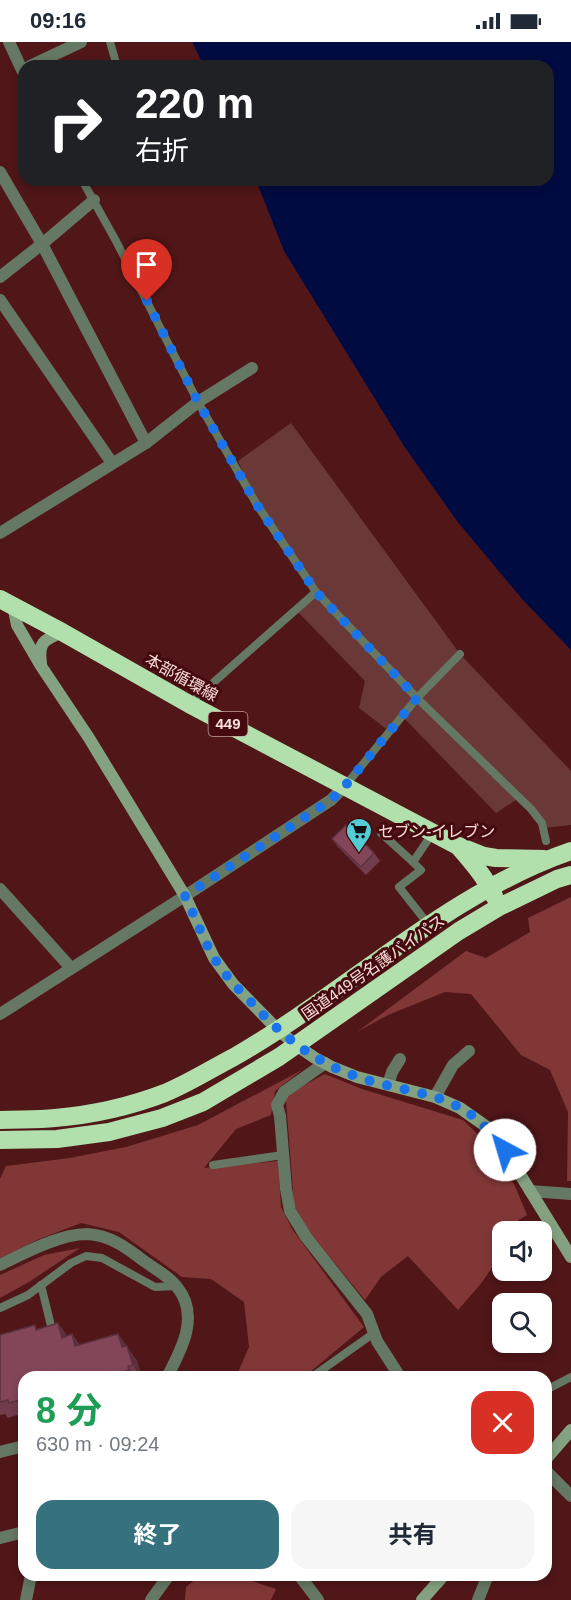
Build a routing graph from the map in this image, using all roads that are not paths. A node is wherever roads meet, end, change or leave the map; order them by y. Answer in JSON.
{"nodes":[{"id":1,"x":9,"y":42,"type":"edge"},
{"id":2,"x":81,"y":42,"type":"edge"},
{"id":3,"x":110,"y":42,"type":"edge"},
{"id":4,"x":19,"y":60,"type":"edge"},
{"id":5,"x":45,"y":60,"type":"edge"},
{"id":6,"x":115,"y":60,"type":"edge"},
{"id":7,"x":0,"y":172,"type":"edge"},
{"id":8,"x":86,"y":186,"type":"edge"},
{"id":9,"x":94,"y":200,"type":"junction"},
{"id":10,"x":42,"y":244,"type":"junction"},
{"id":11,"x":0,"y":277,"type":"edge"},
{"id":12,"x":0,"y":300,"type":"edge"},
{"id":13,"x":252,"y":368,"type":"dead end"},
{"id":14,"x":198,"y":402,"type":"junction"},
{"id":15,"x":146,"y":443,"type":"junction"},
{"id":16,"x":112,"y":464,"type":"junction"},
{"id":17,"x":0,"y":533,"type":"edge"},
{"id":18,"x":316,"y":592,"type":"junction"},
{"id":19,"x":6,"y":602,"type":"edge"},
{"id":20,"x":62,"y":632,"type":"junction"},
{"id":21,"x":460,"y":654,"type":"dead end"},
{"id":22,"x":41,"y":666,"type":"junction"},
{"id":23,"x":417,"y":698,"type":"junction"},
{"id":24,"x":189,"y":704,"type":"junction"},
{"id":25,"x":345,"y":786,"type":"junction"},
{"id":26,"x":433,"y":832,"type":"junction"},
{"id":27,"x":381,"y":833,"type":"dead end"},
{"id":28,"x":458,"y":846,"type":"junction"},
{"id":29,"x":547,"y":850,"type":"junction"},
{"id":30,"x":571,"y":851,"type":"edge"},
{"id":31,"x":413,"y":862,"type":"junction"},
{"id":32,"x":571,"y":875,"type":"edge"},
{"id":33,"x":490,"y":888,"type":"junction"},
{"id":34,"x":0,"y":889,"type":"edge"},
{"id":35,"x":185,"y":896,"type":"junction"},
{"id":36,"x":499,"y":907,"type":"junction"},
{"id":37,"x":429,"y":926,"type":"junction"},
{"id":38,"x":71,"y":968,"type":"junction"},
{"id":39,"x":0,"y":1014,"type":"edge"},
{"id":40,"x":278,"y":1030,"type":"junction"},
{"id":41,"x":296,"y":1045,"type":"junction"},
{"id":42,"x":469,"y":1051,"type":"dead end"},
{"id":43,"x":400,"y":1059,"type":"dead end"},
{"id":44,"x":325,"y":1063,"type":"junction"},
{"id":45,"x":388,"y":1085,"type":"junction"},
{"id":46,"x":435,"y":1097,"type":"junction"},
{"id":47,"x":0,"y":1120,"type":"edge"},
{"id":48,"x":0,"y":1140,"type":"edge"},
{"id":49,"x":283,"y":1155,"type":"junction"},
{"id":50,"x":213,"y":1165,"type":"dead end"},
{"id":51,"x":530,"y":1191,"type":"junction"},
{"id":52,"x":571,"y":1194,"type":"edge"},
{"id":53,"x":571,"y":1257,"type":"edge"},
{"id":54,"x":0,"y":1265,"type":"edge"},
{"id":55,"x":41,"y":1286,"type":"junction"},
{"id":56,"x":177,"y":1286,"type":"junction"},
{"id":57,"x":0,"y":1308,"type":"edge"},
{"id":58,"x":374,"y":1333,"type":"junction"},
{"id":59,"x":53,"y":1334,"type":"edge"},
{"id":60,"x":170,"y":1371,"type":"edge"},
{"id":61,"x":320,"y":1371,"type":"edge"},
{"id":62,"x":396,"y":1371,"type":"edge"},
{"id":63,"x":571,"y":1377,"type":"edge"},
{"id":64,"x":552,"y":1387,"type":"edge"},
{"id":65,"x":571,"y":1430,"type":"edge"},
{"id":66,"x":18,"y":1448,"type":"edge"},
{"id":67,"x":0,"y":1452,"type":"edge"},
{"id":68,"x":552,"y":1452,"type":"edge"},
{"id":69,"x":552,"y":1478,"type":"edge"},
{"id":70,"x":571,"y":1496,"type":"edge"},
{"id":71,"x":18,"y":1534,"type":"edge"},
{"id":72,"x":0,"y":1538,"type":"edge"},
{"id":73,"x":30,"y":1581,"type":"edge"},
{"id":74,"x":165,"y":1581,"type":"edge"},
{"id":75,"x":303,"y":1581,"type":"edge"},
{"id":76,"x":439,"y":1581,"type":"edge"},
{"id":77,"x":486,"y":1581,"type":"edge"},
{"id":78,"x":26,"y":1600,"type":"edge"},
{"id":79,"x":151,"y":1600,"type":"edge"},
{"id":80,"x":318,"y":1600,"type":"edge"},
{"id":81,"x":422,"y":1600,"type":"edge"},
{"id":82,"x":478,"y":1600,"type":"edge"}],
"edges":[{"from":1,"to":4,"type":"street"},
{"from":2,"to":5,"type":"street"},
{"from":3,"to":6,"type":"lane"},
{"from":7,"to":10,"type":"street"},
{"from":8,"to":9,"type":"lane"},
{"from":9,"to":10,"type":"street"},
{"from":9,"to":14,"type":"lane"},
{"from":10,"to":11,"type":"street"},
{"from":10,"to":15,"type":"street"},
{"from":12,"to":16,"type":"street"},
{"from":13,"to":14,"type":"street"},
{"from":14,"to":15,"type":"street"},
{"from":14,"to":18,"type":"lane"},
{"from":15,"to":16,"type":"street"},
{"from":16,"to":17,"type":"street"},
{"from":18,"to":23,"type":"lane"},
{"from":18,"to":24,"type":"lane"},
{"from":19,"to":20,"type":"highway","name":"本部循環線","number":"449"},
{"from":19,"to":22,"type":"street"},
{"from":20,"to":22,"type":"street"},
{"from":20,"to":24,"type":"highway","name":"本部循環線","number":"449"},
{"from":21,"to":23,"type":"lane"},
{"from":22,"to":35,"type":"street"},
{"from":23,"to":25,"type":"lane"},
{"from":23,"to":29,"type":"lane"},
{"from":24,"to":25,"type":"highway","name":"本部循環線","number":"449"},
{"from":25,"to":26,"type":"highway","name":"本部循環線","number":"449"},
{"from":25,"to":35,"type":"street"},
{"from":26,"to":28,"type":"highway","name":"本部循環線","number":"449"},
{"from":26,"to":31,"type":"lane"},
{"from":27,"to":31,"type":"lane"},
{"from":28,"to":29,"type":"highway"},
{"from":28,"to":33,"type":"highway","name":"本部循環線","number":"449"},
{"from":29,"to":30,"type":"highway"},
{"from":29,"to":33,"type":"highway"},
{"from":31,"to":37,"type":"lane"},
{"from":32,"to":36,"type":"highway"},
{"from":33,"to":36,"type":"highway","name":"本部循環線","number":"449"},
{"from":33,"to":37,"type":"highway","name":"国道449号名護バイパス"},
{"from":34,"to":38,"type":"street"},
{"from":35,"to":38,"type":"street"},
{"from":35,"to":40,"type":"street"},
{"from":36,"to":41,"type":"highway","name":"国道449号名護バイパス"},
{"from":37,"to":40,"type":"highway","name":"国道449号名護バイパス"},
{"from":38,"to":39,"type":"street"},
{"from":40,"to":41,"type":"street"},
{"from":40,"to":47,"type":"highway","name":"国道449号名護バイパス"},
{"from":41,"to":44,"type":"street"},
{"from":41,"to":48,"type":"highway","name":"国道449号名護バイパス"},
{"from":42,"to":46,"type":"street"},
{"from":43,"to":45,"type":"street"},
{"from":44,"to":45,"type":"street"},
{"from":44,"to":49,"type":"street"},
{"from":45,"to":46,"type":"street"},
{"from":46,"to":51,"type":"street"},
{"from":49,"to":50,"type":"lane"},
{"from":49,"to":58,"type":"street"},
{"from":51,"to":52,"type":"street"},
{"from":51,"to":53,"type":"street"},
{"from":54,"to":56,"type":"street"},
{"from":55,"to":56,"type":"lane"},
{"from":55,"to":57,"type":"lane"},
{"from":55,"to":59,"type":"lane"},
{"from":56,"to":60,"type":"street"},
{"from":58,"to":61,"type":"lane"},
{"from":58,"to":62,"type":"street"},
{"from":63,"to":64,"type":"lane"},
{"from":65,"to":68,"type":"street"},
{"from":66,"to":67,"type":"street"},
{"from":69,"to":70,"type":"street"},
{"from":71,"to":72,"type":"street"},
{"from":73,"to":78,"type":"street"},
{"from":74,"to":79,"type":"street"},
{"from":75,"to":80,"type":"street"},
{"from":76,"to":81,"type":"street"},
{"from":77,"to":82,"type":"street"}]}
